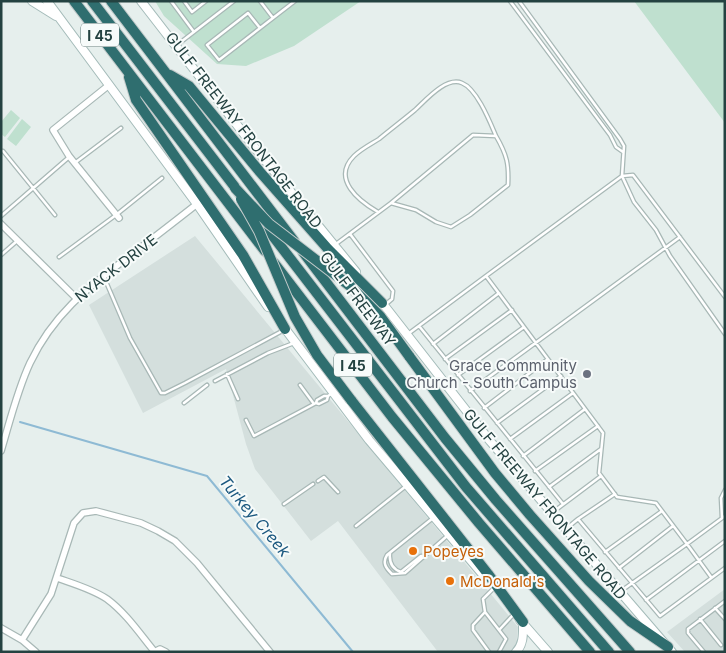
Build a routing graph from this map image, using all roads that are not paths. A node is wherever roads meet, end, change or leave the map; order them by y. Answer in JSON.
{"nodes":[{"id":1,"x":32,"y":1,"type":"edge"},
{"id":2,"x":47,"y":1,"type":"edge"},
{"id":3,"x":74,"y":1,"type":"edge"},
{"id":4,"x":92,"y":1,"type":"edge"},
{"id":5,"x":111,"y":1,"type":"edge"},
{"id":6,"x":141,"y":1,"type":"edge"},
{"id":7,"x":171,"y":1,"type":"edge"},
{"id":8,"x":184,"y":1,"type":"edge"},
{"id":9,"x":206,"y":1,"type":"edge"},
{"id":10,"x":234,"y":1,"type":"edge"},
{"id":11,"x":260,"y":1,"type":"edge"},
{"id":12,"x":295,"y":1,"type":"edge"},
{"id":13,"x":510,"y":1,"type":"edge"},
{"id":14,"x":519,"y":1,"type":"edge"},
{"id":15,"x":60,"y":18,"type":"junction"},
{"id":16,"x":273,"y":18,"type":"junction"},
{"id":17,"x":260,"y":28,"type":"junction"},
{"id":18,"x":541,"y":31,"type":"junction"},
{"id":19,"x":194,"y":32,"type":"junction"},
{"id":20,"x":536,"y":35,"type":"junction"},
{"id":21,"x":176,"y":46,"type":"junction"},
{"id":22,"x":126,"y":69,"type":"junction"},
{"id":23,"x":165,"y":72,"type":"junction"},
{"id":24,"x":109,"y":85,"type":"junction"},
{"id":25,"x":122,"y":128,"type":"dead end"},
{"id":26,"x":496,"y":136,"type":"junction"},
{"id":27,"x":1,"y":151,"type":"edge"},
{"id":28,"x":623,"y":152,"type":"junction"},
{"id":29,"x":69,"y":156,"type":"junction"},
{"id":30,"x":75,"y":163,"type":"junction"},
{"id":31,"x":622,"y":176,"type":"junction"},
{"id":32,"x":162,"y":178,"type":"dead end"},
{"id":33,"x":33,"y":187,"type":"junction"},
{"id":34,"x":235,"y":188,"type":"junction"},
{"id":35,"x":391,"y":203,"type":"junction"},
{"id":36,"x":197,"y":204,"type":"junction"},
{"id":37,"x":378,"y":212,"type":"junction"},
{"id":38,"x":55,"y":215,"type":"dead end"},
{"id":39,"x":1,"y":216,"type":"edge"},
{"id":40,"x":118,"y":216,"type":"junction"},
{"id":41,"x":1,"y":224,"type":"edge"},
{"id":42,"x":350,"y":234,"type":"junction"},
{"id":43,"x":680,"y":237,"type":"junction"},
{"id":44,"x":18,"y":240,"type":"junction"},
{"id":45,"x":335,"y":245,"type":"junction"},
{"id":46,"x":666,"y":247,"type":"junction"},
{"id":47,"x":1,"y":255,"type":"edge"},
{"id":48,"x":59,"y":257,"type":"dead end"},
{"id":49,"x":104,"y":276,"type":"junction"},
{"id":50,"x":486,"y":276,"type":"junction"},
{"id":51,"x":499,"y":293,"type":"junction"},
{"id":52,"x":725,"y":297,"type":"edge"},
{"id":53,"x":76,"y":298,"type":"junction"},
{"id":54,"x":383,"y":304,"type":"junction"},
{"id":55,"x":512,"y":310,"type":"junction"},
{"id":56,"x":419,"y":326,"type":"junction"},
{"id":57,"x":524,"y":326,"type":"junction"},
{"id":58,"x":285,"y":329,"type":"junction"},
{"id":59,"x":407,"y":334,"type":"junction"},
{"id":60,"x":725,"y":334,"type":"edge"},
{"id":61,"x":536,"y":342,"type":"junction"},
{"id":62,"x":295,"y":343,"type":"junction"},
{"id":63,"x":433,"y":344,"type":"junction"},
{"id":64,"x":445,"y":359,"type":"junction"},
{"id":65,"x":548,"y":360,"type":"junction"},
{"id":66,"x":227,"y":374,"type":"junction"},
{"id":67,"x":458,"y":375,"type":"junction"},
{"id":68,"x":561,"y":376,"type":"junction"},
{"id":69,"x":215,"y":381,"type":"dead end"},
{"id":70,"x":207,"y":385,"type":"dead end"},
{"id":71,"x":300,"y":385,"type":"dead end"},
{"id":72,"x":470,"y":391,"type":"junction"},
{"id":73,"x":573,"y":393,"type":"junction"},
{"id":74,"x":330,"y":394,"type":"junction"},
{"id":75,"x":238,"y":399,"type":"dead end"},
{"id":76,"x":184,"y":403,"type":"dead end"},
{"id":77,"x":315,"y":404,"type":"junction"},
{"id":78,"x":484,"y":408,"type":"junction"},
{"id":79,"x":585,"y":409,"type":"junction"},
{"id":80,"x":246,"y":420,"type":"dead end"},
{"id":81,"x":496,"y":423,"type":"junction"},
{"id":82,"x":598,"y":426,"type":"junction"},
{"id":83,"x":510,"y":439,"type":"junction"},
{"id":84,"x":601,"y":448,"type":"junction"},
{"id":85,"x":1,"y":451,"type":"edge"},
{"id":86,"x":523,"y":456,"type":"junction"},
{"id":87,"x":535,"y":470,"type":"junction"},
{"id":88,"x":601,"y":476,"type":"junction"},
{"id":89,"x":318,"y":481,"type":"dead end"},
{"id":90,"x":313,"y":484,"type":"dead end"},
{"id":91,"x":407,"y":485,"type":"junction"},
{"id":92,"x":549,"y":488,"type":"junction"},
{"id":93,"x":725,"y":490,"type":"edge"},
{"id":94,"x":338,"y":492,"type":"dead end"},
{"id":95,"x":615,"y":494,"type":"junction"},
{"id":96,"x":284,"y":504,"type":"dead end"},
{"id":97,"x":563,"y":504,"type":"junction"},
{"id":98,"x":662,"y":511,"type":"junction"},
{"id":99,"x":552,"y":513,"type":"junction"},
{"id":100,"x":434,"y":517,"type":"junction"},
{"id":101,"x":723,"y":517,"type":"edge"},
{"id":102,"x":578,"y":519,"type":"junction"},
{"id":103,"x":356,"y":526,"type":"dead end"},
{"id":104,"x":673,"y":526,"type":"junction"},
{"id":105,"x":566,"y":529,"type":"junction"},
{"id":106,"x":448,"y":534,"type":"junction"},
{"id":107,"x":725,"y":541,"type":"edge"},
{"id":108,"x":687,"y":544,"type":"junction"},
{"id":109,"x":605,"y":552,"type":"junction"},
{"id":110,"x":390,"y":553,"type":"junction"},
{"id":111,"x":425,"y":556,"type":"junction"},
{"id":112,"x":698,"y":560,"type":"junction"},
{"id":113,"x":620,"y":568,"type":"junction"},
{"id":114,"x":725,"y":568,"type":"edge"},
{"id":115,"x":57,"y":578,"type":"junction"},
{"id":116,"x":712,"y":578,"type":"junction"},
{"id":117,"x":632,"y":582,"type":"junction"},
{"id":118,"x":494,"y":588,"type":"junction"},
{"id":119,"x":620,"y":592,"type":"junction"},
{"id":120,"x":646,"y":600,"type":"junction"},
{"id":121,"x":725,"y":601,"type":"edge"},
{"id":122,"x":715,"y":608,"type":"junction"},
{"id":123,"x":485,"y":612,"type":"junction"},
{"id":124,"x":515,"y":613,"type":"junction"},
{"id":125,"x":700,"y":619,"type":"junction"},
{"id":126,"x":725,"y":619,"type":"edge"},
{"id":127,"x":523,"y":622,"type":"junction"},
{"id":128,"x":1,"y":628,"type":"edge"},
{"id":129,"x":500,"y":630,"type":"junction"},
{"id":130,"x":22,"y":640,"type":"junction"},
{"id":131,"x":721,"y":645,"type":"dead end"},
{"id":132,"x":670,"y":649,"type":"edge"},
{"id":133,"x":154,"y":651,"type":"edge"},
{"id":134,"x":36,"y":652,"type":"edge"},
{"id":135,"x":166,"y":652,"type":"edge"},
{"id":136,"x":270,"y":652,"type":"edge"},
{"id":137,"x":489,"y":652,"type":"edge"},
{"id":138,"x":498,"y":652,"type":"edge"},
{"id":139,"x":516,"y":652,"type":"edge"},
{"id":140,"x":548,"y":652,"type":"edge"},
{"id":141,"x":590,"y":652,"type":"edge"},
{"id":142,"x":609,"y":652,"type":"edge"},
{"id":143,"x":630,"y":652,"type":"edge"},
{"id":144,"x":704,"y":652,"type":"edge"}],
"edges":[{"from":1,"to":15,"type":"main road"},
{"from":2,"to":15,"type":"main road"},
{"from":3,"to":22,"type":"highway","number":"I 45"},
{"from":4,"to":34,"type":"highway","name":"GULF FREEWAY"},
{"from":5,"to":23,"type":"highway","name":"GULF FREEWAY","number":"I 45"},
{"from":6,"to":21,"type":"main road","name":"GULF FREEWAY FRONTAGE ROAD"},
{"from":7,"to":19,"type":"lane"},
{"from":8,"to":9,"type":"lane"},
{"from":10,"to":19,"type":"lane"},
{"from":11,"to":16,"type":"lane"},
{"from":12,"to":16,"type":"lane"},
{"from":13,"to":20,"type":"lane"},
{"from":14,"to":18,"type":"lane"},
{"from":15,"to":24,"type":"main road"},
{"from":16,"to":17,"type":"lane"},
{"from":17,"to":17,"type":"lane"},
{"from":18,"to":20,"type":"lane"},
{"from":18,"to":28,"type":"lane"},
{"from":19,"to":21,"type":"lane"},
{"from":20,"to":28,"type":"lane"},
{"from":21,"to":45,"type":"main road","name":"GULF FREEWAY FRONTAGE ROAD"},
{"from":22,"to":58,"type":"highway"},
{"from":22,"to":141,"type":"highway","number":"I 45"},
{"from":23,"to":54,"type":"highway"},
{"from":23,"to":143,"type":"highway","name":"GULF FREEWAY","number":"I 45"},
{"from":24,"to":29,"type":"street"},
{"from":24,"to":36,"type":"main road"},
{"from":25,"to":30,"type":"lane"},
{"from":26,"to":35,"type":"lane"},
{"from":26,"to":35,"type":"lane"},
{"from":26,"to":37,"type":"lane"},
{"from":27,"to":33,"type":"lane"},
{"from":28,"to":31,"type":"lane"},
{"from":29,"to":30,"type":"street"},
{"from":29,"to":33,"type":"lane"},
{"from":30,"to":40,"type":"street"},
{"from":31,"to":43,"type":"lane"},
{"from":31,"to":46,"type":"lane"},
{"from":31,"to":50,"type":"lane"},
{"from":32,"to":40,"type":"lane"},
{"from":33,"to":38,"type":"lane"},
{"from":33,"to":39,"type":"lane"},
{"from":34,"to":127,"type":"highway","bridge":true},
{"from":34,"to":132,"type":"highway","bridge":true},
{"from":34,"to":142,"type":"highway","name":"GULF FREEWAY","bridge":true},
{"from":35,"to":37,"type":"lane"},
{"from":36,"to":49,"type":"street","name":"NYACK DRIVE"},
{"from":36,"to":58,"type":"main road"},
{"from":37,"to":42,"type":"lane"},
{"from":40,"to":48,"type":"lane"},
{"from":41,"to":44,"type":"street"},
{"from":42,"to":45,"type":"lane"},
{"from":42,"to":54,"type":"lane"},
{"from":43,"to":46,"type":"lane"},
{"from":43,"to":52,"type":"lane"},
{"from":44,"to":47,"type":"lane"},
{"from":44,"to":53,"type":"street"},
{"from":45,"to":54,"type":"main road","name":"GULF FREEWAY FRONTAGE ROAD"},
{"from":46,"to":60,"type":"lane"},
{"from":46,"to":61,"type":"lane"},
{"from":49,"to":53,"type":"street","name":"NYACK DRIVE"},
{"from":49,"to":58,"type":"lane"},
{"from":50,"to":51,"type":"lane"},
{"from":50,"to":56,"type":"lane"},
{"from":51,"to":55,"type":"lane"},
{"from":51,"to":63,"type":"lane"},
{"from":53,"to":85,"type":"street","name":"NYACK DRIVE"},
{"from":54,"to":59,"type":"main road","name":"GULF FREEWAY FRONTAGE ROAD"},
{"from":55,"to":57,"type":"lane"},
{"from":55,"to":64,"type":"lane"},
{"from":56,"to":59,"type":"lane"},
{"from":56,"to":63,"type":"lane"},
{"from":57,"to":61,"type":"lane"},
{"from":57,"to":67,"type":"lane"},
{"from":58,"to":62,"type":"main road"},
{"from":59,"to":99,"type":"main road","name":"GULF FREEWAY FRONTAGE ROAD"},
{"from":61,"to":65,"type":"lane"},
{"from":61,"to":72,"type":"lane"},
{"from":62,"to":66,"type":"lane"},
{"from":62,"to":74,"type":"main road"},
{"from":63,"to":64,"type":"lane"},
{"from":64,"to":67,"type":"lane"},
{"from":65,"to":68,"type":"lane"},
{"from":65,"to":78,"type":"lane"},
{"from":66,"to":69,"type":"lane"},
{"from":66,"to":75,"type":"lane"},
{"from":67,"to":72,"type":"lane"},
{"from":68,"to":73,"type":"lane"},
{"from":68,"to":81,"type":"lane"},
{"from":70,"to":76,"type":"lane"},
{"from":71,"to":77,"type":"lane"},
{"from":72,"to":78,"type":"lane"},
{"from":73,"to":79,"type":"lane"},
{"from":73,"to":83,"type":"lane"},
{"from":74,"to":77,"type":"lane"},
{"from":74,"to":91,"type":"main road"},
{"from":77,"to":80,"type":"lane"},
{"from":78,"to":81,"type":"lane"},
{"from":79,"to":82,"type":"lane"},
{"from":79,"to":86,"type":"lane"},
{"from":81,"to":83,"type":"lane"},
{"from":82,"to":84,"type":"lane"},
{"from":82,"to":87,"type":"lane"},
{"from":83,"to":86,"type":"lane"},
{"from":84,"to":88,"type":"lane"},
{"from":84,"to":92,"type":"lane"},
{"from":86,"to":87,"type":"lane"},
{"from":87,"to":92,"type":"lane"},
{"from":88,"to":95,"type":"lane"},
{"from":88,"to":97,"type":"lane"},
{"from":89,"to":94,"type":"lane"},
{"from":90,"to":96,"type":"lane"},
{"from":91,"to":100,"type":"main road"},
{"from":91,"to":103,"type":"lane"},
{"from":92,"to":97,"type":"lane"},
{"from":93,"to":101,"type":"lane"},
{"from":95,"to":98,"type":"lane"},
{"from":95,"to":102,"type":"lane"},
{"from":97,"to":99,"type":"lane"},
{"from":98,"to":104,"type":"lane"},
{"from":98,"to":109,"type":"lane"},
{"from":99,"to":105,"type":"main road","name":"GULF FREEWAY FRONTAGE ROAD"},
{"from":100,"to":106,"type":"main road"},
{"from":100,"to":110,"type":"lane"},
{"from":101,"to":108,"type":"lane"},
{"from":102,"to":105,"type":"lane"},
{"from":102,"to":109,"type":"lane"},
{"from":104,"to":108,"type":"lane"},
{"from":104,"to":113,"type":"lane"},
{"from":105,"to":119,"type":"main road","name":"GULF FREEWAY FRONTAGE ROAD"},
{"from":106,"to":111,"type":"lane"},
{"from":106,"to":118,"type":"main road"},
{"from":107,"to":112,"type":"lane"},
{"from":108,"to":112,"type":"lane"},
{"from":108,"to":117,"type":"lane"},
{"from":109,"to":113,"type":"lane"},
{"from":110,"to":111,"type":"lane"},
{"from":110,"to":111,"type":"lane"},
{"from":112,"to":116,"type":"lane"},
{"from":112,"to":120,"type":"lane"},
{"from":113,"to":117,"type":"lane"},
{"from":114,"to":116,"type":"lane"},
{"from":115,"to":130,"type":"street"},
{"from":115,"to":133,"type":"street"},
{"from":115,"to":136,"type":"street"},
{"from":116,"to":120,"type":"lane"},
{"from":117,"to":119,"type":"lane"},
{"from":117,"to":120,"type":"lane"},
{"from":118,"to":123,"type":"lane"},
{"from":118,"to":124,"type":"main road"},
{"from":119,"to":132,"type":"main road","name":"GULF FREEWAY FRONTAGE ROAD"},
{"from":121,"to":122,"type":"lane"},
{"from":122,"to":125,"type":"lane"},
{"from":122,"to":126,"type":"lane"},
{"from":123,"to":129,"type":"lane"},
{"from":123,"to":137,"type":"lane"},
{"from":124,"to":127,"type":"main road"},
{"from":124,"to":129,"type":"lane"},
{"from":125,"to":131,"type":"lane"},
{"from":125,"to":144,"type":"lane"},
{"from":127,"to":139,"type":"main road"},
{"from":127,"to":140,"type":"main road"},
{"from":128,"to":130,"type":"street"},
{"from":129,"to":138,"type":"lane"},
{"from":130,"to":134,"type":"street"},
{"from":133,"to":135,"type":"street"}]}
